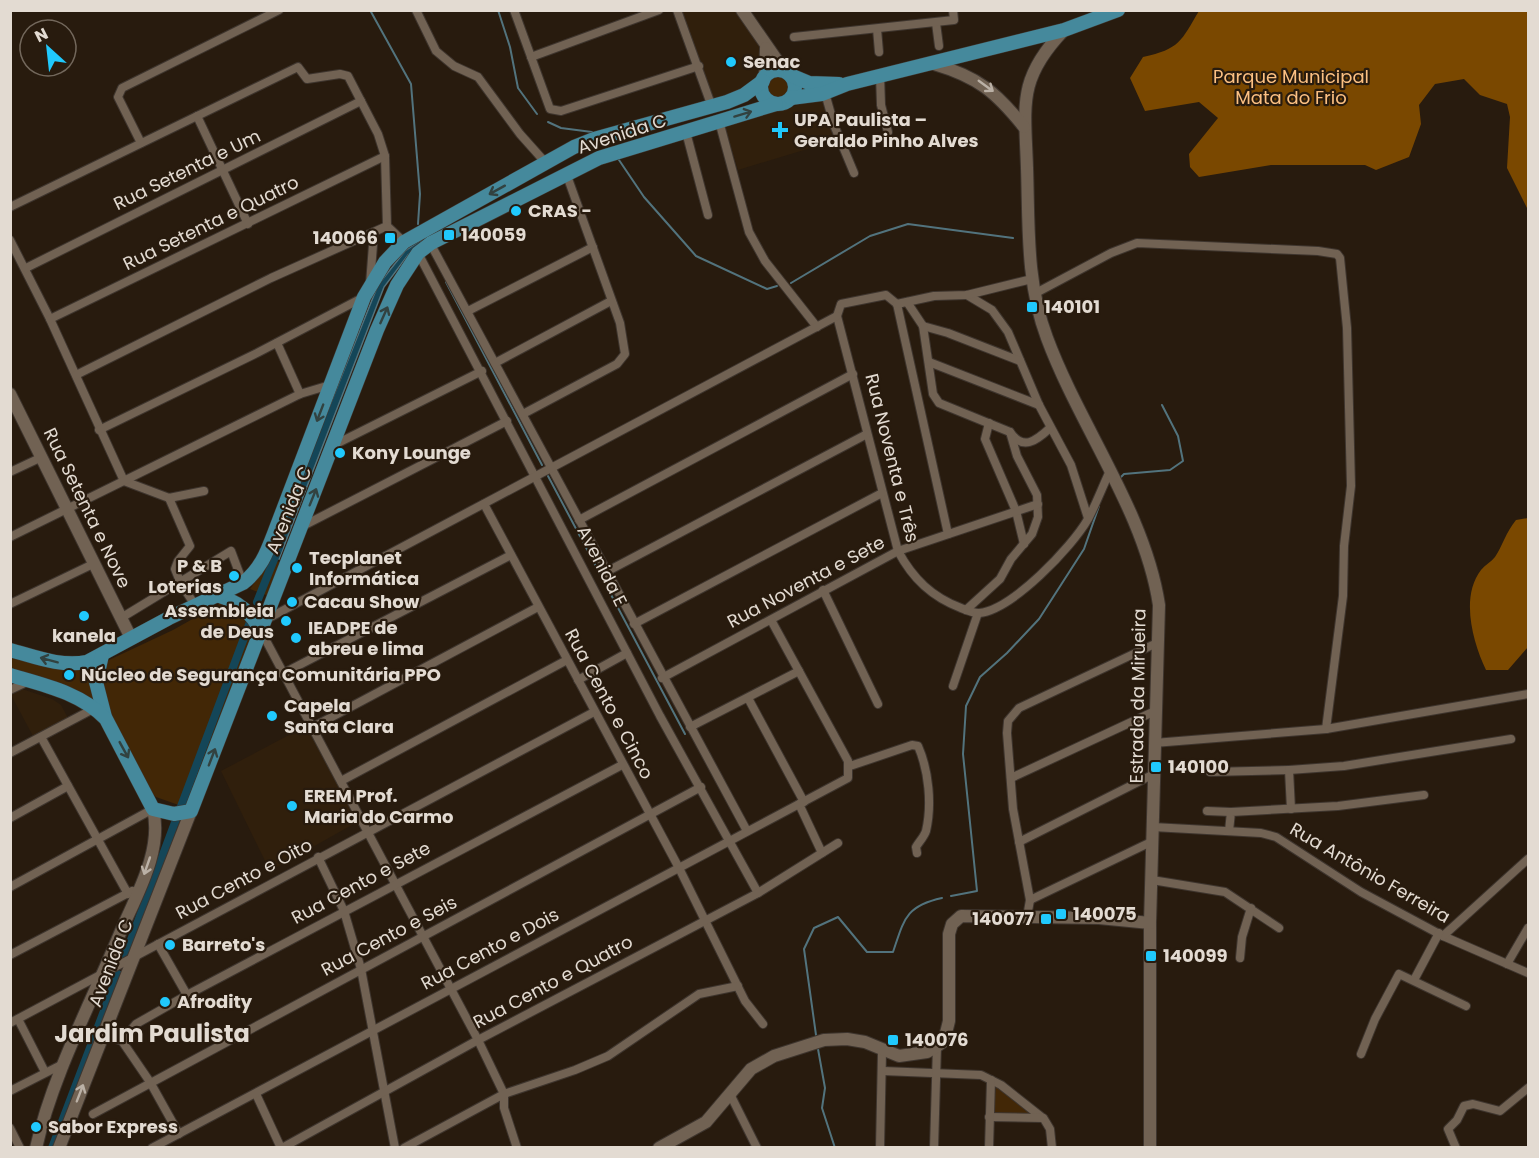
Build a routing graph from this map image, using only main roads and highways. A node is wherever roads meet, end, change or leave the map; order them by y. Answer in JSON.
{"nodes":[{"id":1,"x":741,"y":10,"type":"edge"},
{"id":2,"x":1118,"y":10,"type":"edge"},
{"id":3,"x":1064,"y":30,"type":"junction"},
{"id":4,"x":766,"y":48,"type":"junction"},
{"id":5,"x":934,"y":64,"type":"junction"},
{"id":6,"x":787,"y":74,"type":"junction"},
{"id":7,"x":764,"y":79,"type":"junction"},
{"id":8,"x":847,"y":84,"type":"junction"},
{"id":9,"x":791,"y":98,"type":"junction"},
{"id":10,"x":776,"y":104,"type":"junction"},
{"id":11,"x":1024,"y":127,"type":"junction"},
{"id":12,"x":528,"y":173,"type":"junction"},
{"id":13,"x":536,"y":188,"type":"junction"},
{"id":14,"x":12,"y":402,"type":"edge"},
{"id":15,"x":217,"y":595,"type":"junction"},
{"id":16,"x":256,"y":619,"type":"junction"},
{"id":17,"x":131,"y":638,"type":"junction"},
{"id":18,"x":10,"y":650,"type":"edge"},
{"id":19,"x":102,"y":656,"type":"junction"},
{"id":20,"x":10,"y":675,"type":"edge"},
{"id":21,"x":106,"y":719,"type":"junction"},
{"id":22,"x":153,"y":809,"type":"junction"},
{"id":23,"x":183,"y":813,"type":"junction"},
{"id":24,"x":1150,"y":923,"type":"junction"},
{"id":25,"x":34,"y":1146,"type":"edge"},
{"id":26,"x":59,"y":1148,"type":"edge"},
{"id":27,"x":659,"y":1148,"type":"edge"},
{"id":28,"x":1150,"y":1148,"type":"edge"}],
"edges":[{"from":1,"to":4,"type":"main road"},
{"from":2,"to":3,"type":"main road"},
{"from":3,"to":5,"type":"main road"},
{"from":3,"to":11,"type":"main road","name":"Estrada da Mirueira"},
{"from":4,"to":6,"type":"main road"},
{"from":4,"to":7,"type":"main road"},
{"from":5,"to":8,"type":"main road"},
{"from":5,"to":11,"type":"main road","one_way":true},
{"from":6,"to":7,"type":"main road"},
{"from":6,"to":8,"type":"main road"},
{"from":6,"to":9,"type":"main road"},
{"from":7,"to":10,"type":"main road"},
{"from":7,"to":12,"type":"main road","name":"Avenida C"},
{"from":8,"to":9,"type":"main road"},
{"from":9,"to":10,"type":"main road"},
{"from":13,"to":10,"type":"main road","name":"Avenida C","one_way":true},
{"from":11,"to":24,"type":"main road","name":"Estrada da Mirueira"},
{"from":12,"to":13,"type":"main road"},
{"from":12,"to":15,"type":"main road","name":"Avenida C","one_way":true},
{"from":16,"to":13,"type":"main road","name":"Avenida C","one_way":true},
{"from":14,"to":17,"type":"main road","name":"Rua Setenta e Nove"},
{"from":15,"to":16,"type":"main road"},
{"from":15,"to":17,"type":"main road"},
{"from":23,"to":16,"type":"main road","name":"Avenida C","one_way":true},
{"from":17,"to":19,"type":"main road"},
{"from":19,"to":18,"type":"main road","one_way":true},
{"from":19,"to":21,"type":"main road"},
{"from":20,"to":21,"type":"main road"},
{"from":21,"to":22,"type":"main road","one_way":true},
{"from":22,"to":23,"type":"main road"},
{"from":22,"to":25,"type":"main road","one_way":true},
{"from":26,"to":23,"type":"main road","name":"Avenida C","one_way":true},
{"from":24,"to":27,"type":"main road"},
{"from":24,"to":28,"type":"main road","name":"Estrada da Mirueira"}]}
